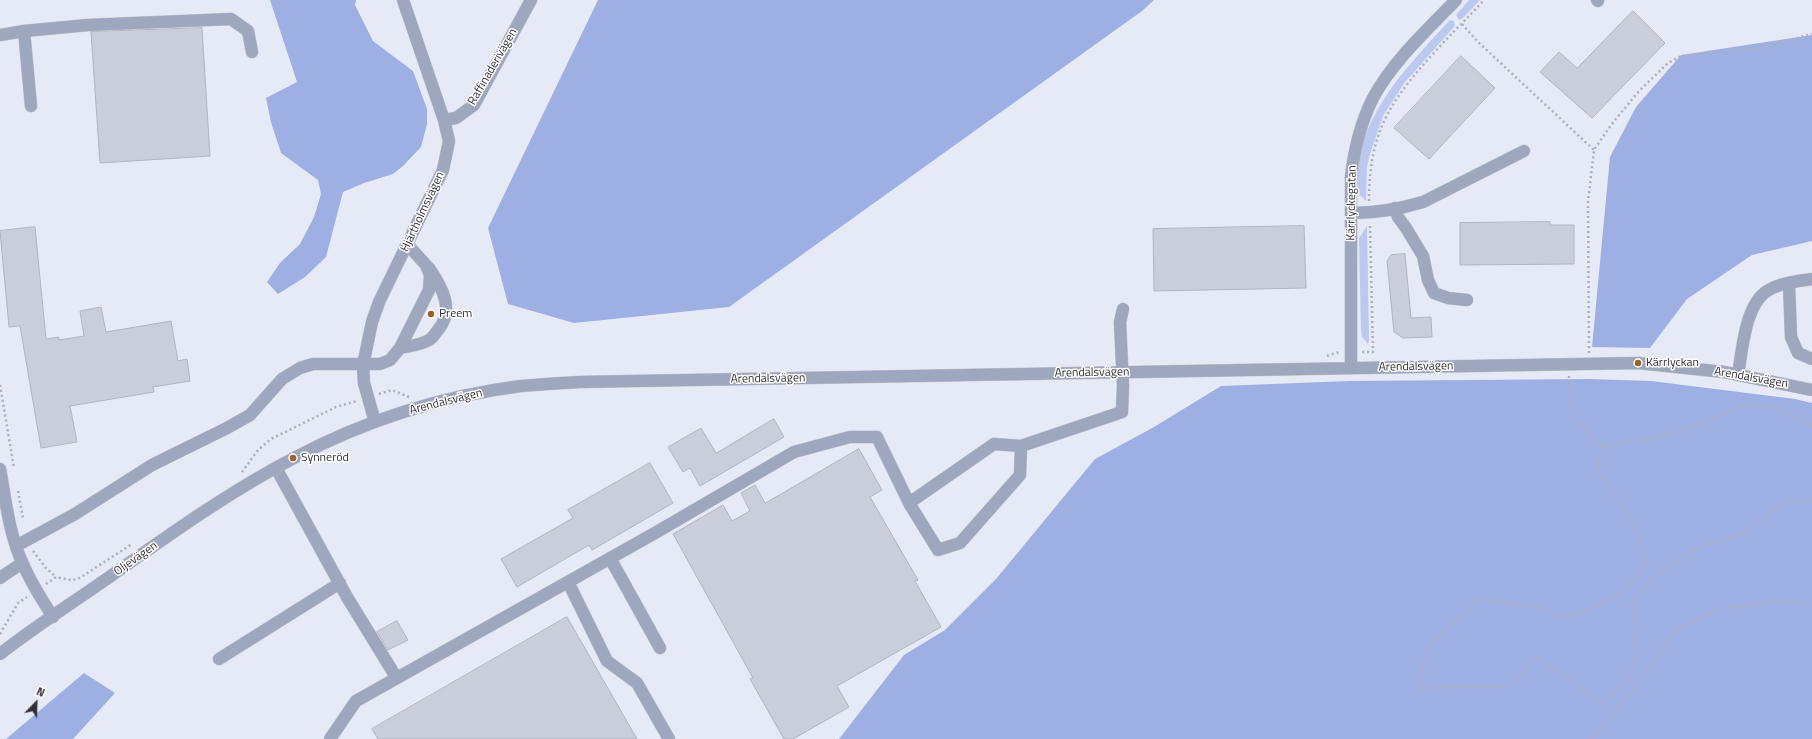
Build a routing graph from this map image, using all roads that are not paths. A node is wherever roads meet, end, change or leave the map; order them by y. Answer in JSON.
{"nodes":[{"id":1,"x":403,"y":0,"type":"edge"},
{"id":2,"x":531,"y":0,"type":"edge"},
{"id":3,"x":1456,"y":0,"type":"edge"},
{"id":4,"x":24,"y":31,"type":"junction"},
{"id":5,"x":0,"y":35,"type":"edge"},
{"id":6,"x":252,"y":52,"type":"dead end"},
{"id":7,"x":31,"y":106,"type":"dead end"},
{"id":8,"x":444,"y":120,"type":"junction"},
{"id":9,"x":1524,"y":151,"type":"dead end"},
{"id":10,"x":1395,"y":208,"type":"junction"},
{"id":11,"x":1351,"y":213,"type":"junction"},
{"id":12,"x":407,"y":244,"type":"junction"},
{"id":13,"x":426,"y":264,"type":"junction"},
{"id":14,"x":1812,"y":279,"type":"edge"},
{"id":15,"x":1789,"y":283,"type":"junction"},
{"id":16,"x":1467,"y":300,"type":"dead end"},
{"id":17,"x":1123,"y":309,"type":"dead end"},
{"id":18,"x":400,"y":348,"type":"junction"},
{"id":19,"x":1812,"y":359,"type":"edge"},
{"id":20,"x":363,"y":365,"type":"junction"},
{"id":21,"x":1351,"y":368,"type":"junction"},
{"id":22,"x":1122,"y":372,"type":"junction"},
{"id":23,"x":1738,"y":375,"type":"junction"},
{"id":24,"x":1812,"y":390,"type":"edge"},
{"id":25,"x":375,"y":422,"type":"junction"},
{"id":26,"x":1022,"y":446,"type":"junction"},
{"id":27,"x":276,"y":468,"type":"junction"},
{"id":28,"x":0,"y":469,"type":"edge"},
{"id":29,"x":909,"y":503,"type":"junction"},
{"id":30,"x":16,"y":546,"type":"junction"},
{"id":31,"x":610,"y":558,"type":"junction"},
{"id":32,"x":22,"y":563,"type":"junction"},
{"id":33,"x":0,"y":578,"type":"edge"},
{"id":34,"x":568,"y":582,"type":"junction"},
{"id":35,"x":340,"y":583,"type":"junction"},
{"id":36,"x":53,"y":617,"type":"junction"},
{"id":37,"x":660,"y":648,"type":"dead end"},
{"id":38,"x":0,"y":654,"type":"edge"},
{"id":39,"x":219,"y":659,"type":"dead end"},
{"id":40,"x":396,"y":677,"type":"junction"},
{"id":41,"x":330,"y":739,"type":"edge"},
{"id":42,"x":669,"y":739,"type":"edge"}],
"edges":[{"from":1,"to":8,"type":"street","name":"Hjärtholmsvägen"},
{"from":2,"to":8,"type":"street","name":"Raffinaderivägen"},
{"from":3,"to":11,"type":"street","name":"Kärrlyckegatan"},
{"from":4,"to":5,"type":"street"},
{"from":4,"to":6,"type":"street"},
{"from":4,"to":7,"type":"street"},
{"from":8,"to":12,"type":"street","name":"Hjärtholmsvägen"},
{"from":9,"to":10,"type":"street"},
{"from":10,"to":11,"type":"street"},
{"from":10,"to":16,"type":"street"},
{"from":11,"to":21,"type":"street","name":"Kärrlyckegatan"},
{"from":12,"to":13,"type":"street"},
{"from":12,"to":20,"type":"street","name":"Hjärtholmsvägen"},
{"from":13,"to":18,"type":"street"},
{"from":13,"to":18,"type":"street"},
{"from":14,"to":15,"type":"street"},
{"from":15,"to":19,"type":"street"},
{"from":15,"to":23,"type":"street"},
{"from":17,"to":22,"type":"street"},
{"from":18,"to":20,"type":"street"},
{"from":20,"to":25,"type":"street","name":"Hjärtholmsvägen"},
{"from":20,"to":30,"type":"street"},
{"from":21,"to":22,"type":"street","name":"Arendalsvägen"},
{"from":21,"to":23,"type":"street","name":"Arendalsvägen"},
{"from":22,"to":25,"type":"street","name":"Arendalsvägen"},
{"from":22,"to":26,"type":"street"},
{"from":23,"to":24,"type":"street","name":"Arendalsvägen"},
{"from":25,"to":27,"type":"street","name":"Oljevägen"},
{"from":26,"to":29,"type":"street"},
{"from":26,"to":29,"type":"street"},
{"from":27,"to":35,"type":"street"},
{"from":27,"to":36,"type":"street","name":"Oljevägen"},
{"from":28,"to":30,"type":"street"},
{"from":29,"to":31,"type":"street"},
{"from":30,"to":32,"type":"street"},
{"from":31,"to":34,"type":"street"},
{"from":31,"to":37,"type":"street"},
{"from":32,"to":33,"type":"street"},
{"from":32,"to":36,"type":"street"},
{"from":34,"to":40,"type":"street"},
{"from":34,"to":42,"type":"street"},
{"from":35,"to":39,"type":"street"},
{"from":35,"to":40,"type":"street"},
{"from":36,"to":38,"type":"street","name":"Oljevägen"},
{"from":40,"to":41,"type":"street"}]}
